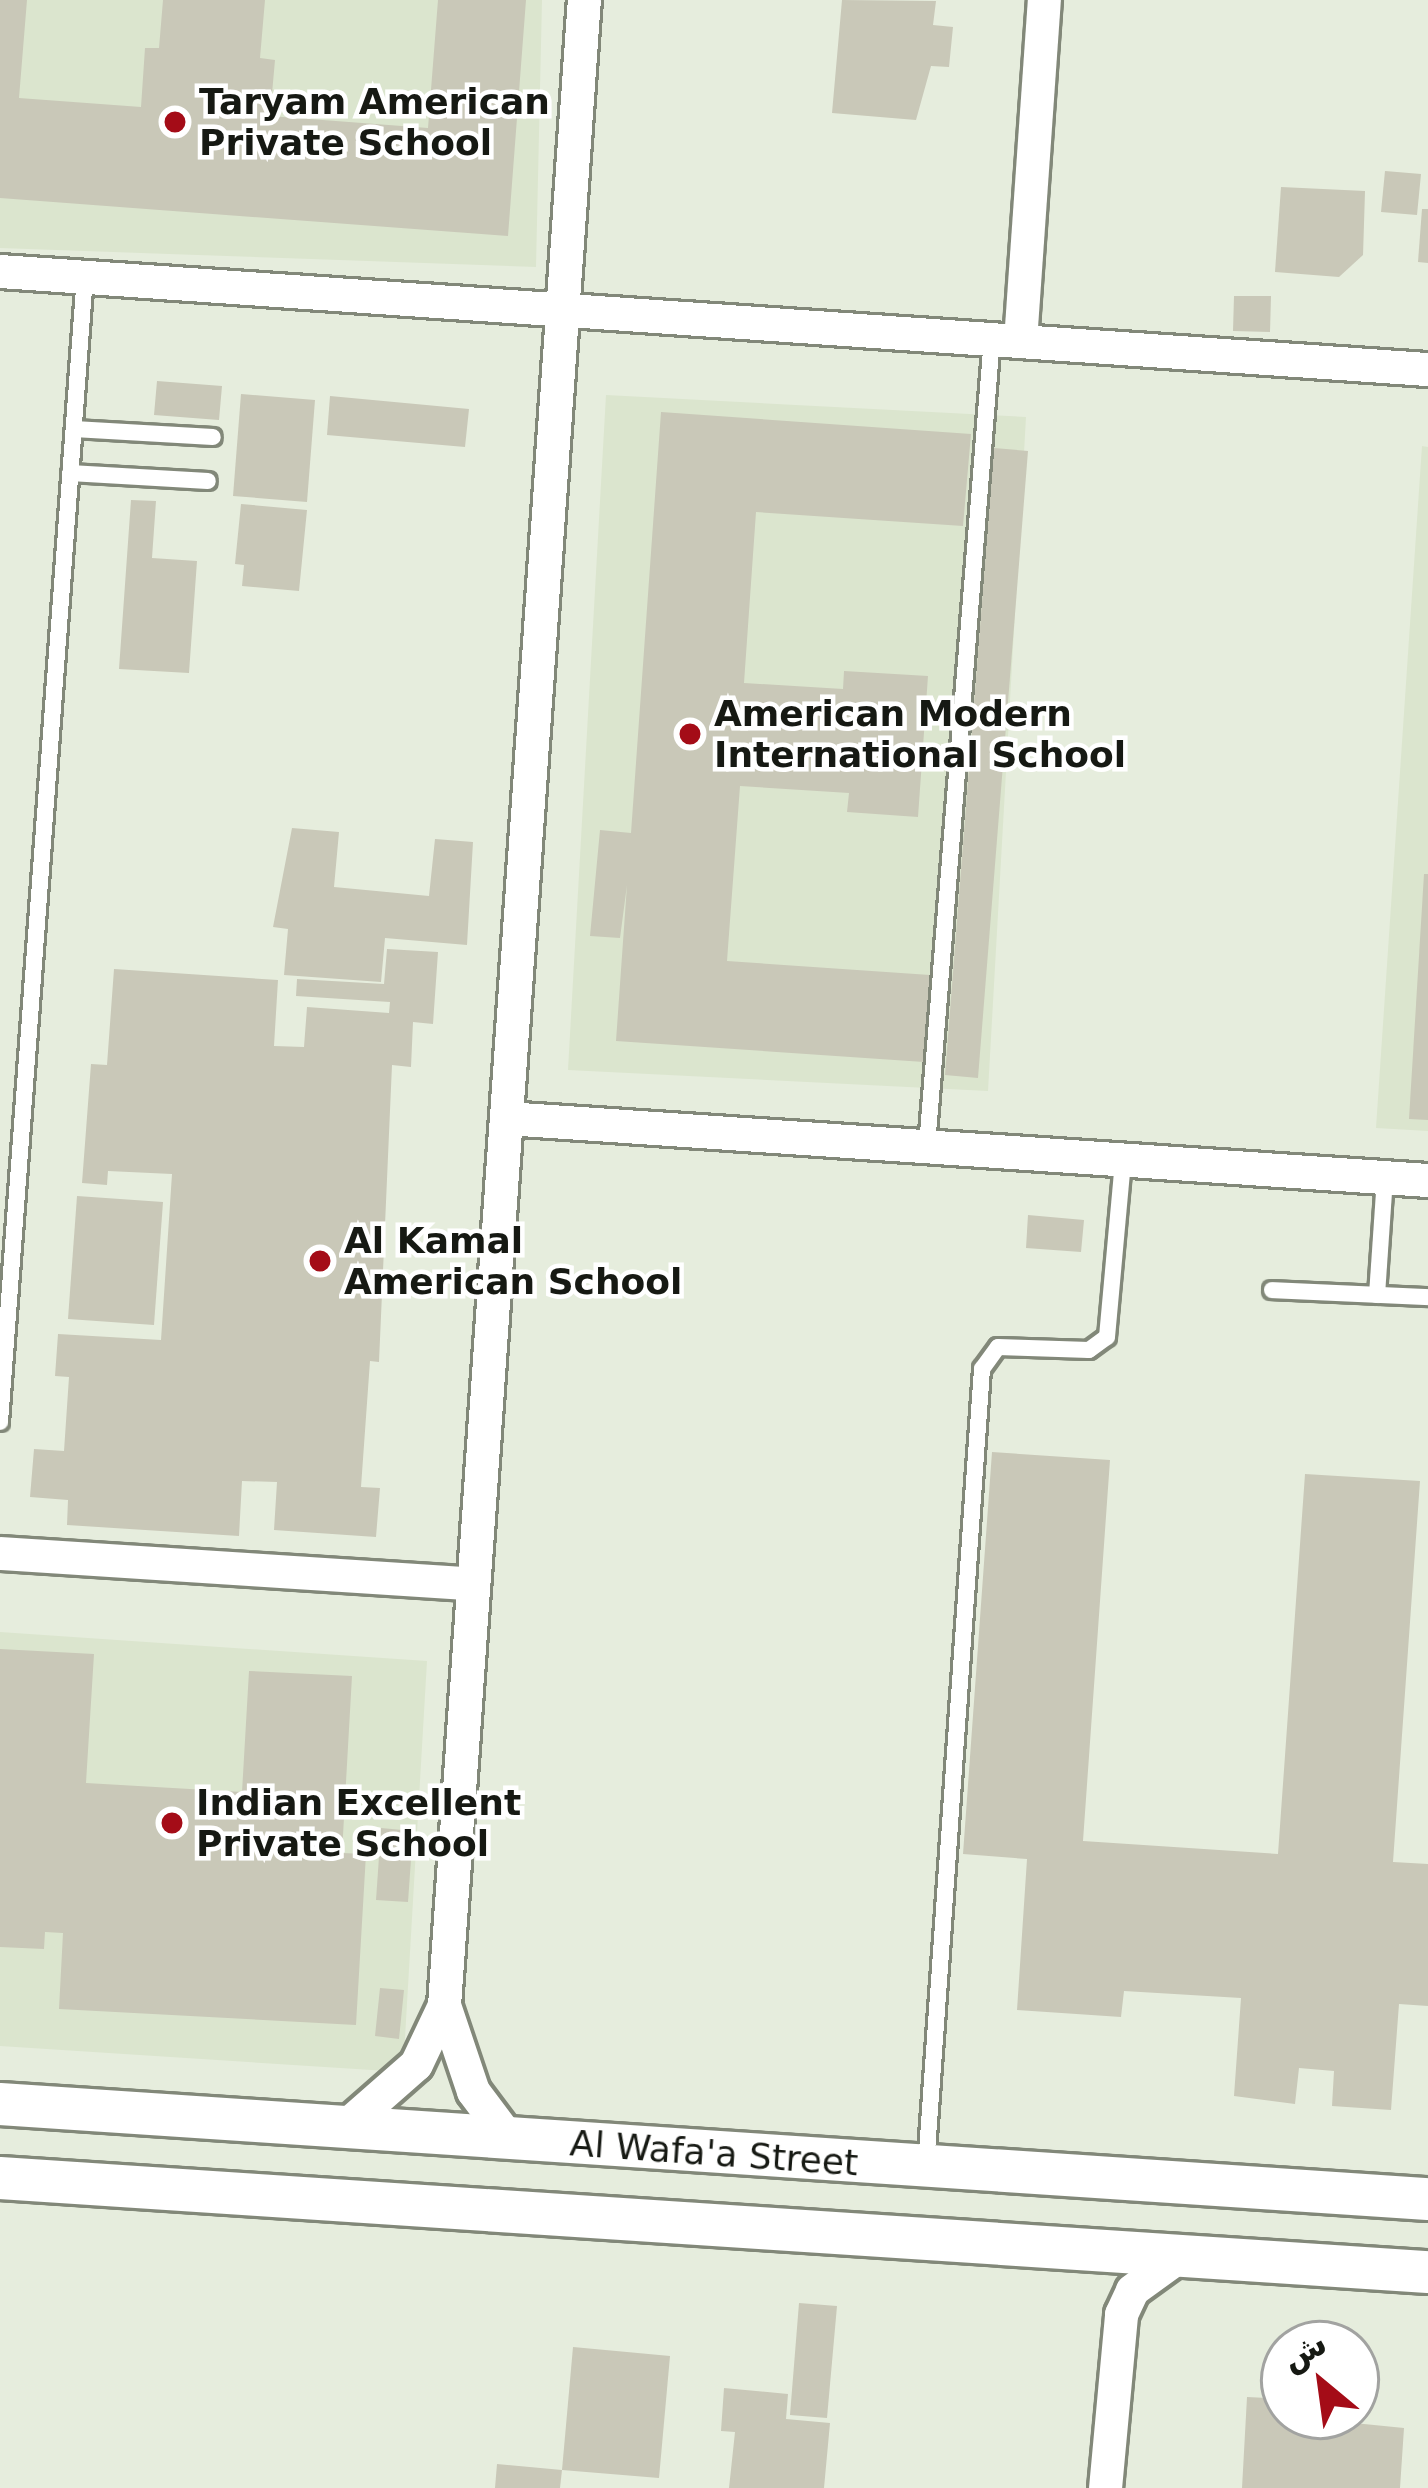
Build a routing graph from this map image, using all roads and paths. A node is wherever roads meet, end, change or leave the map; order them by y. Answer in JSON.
{"nodes":[{"id":1,"x":584,"y":0,"type":"edge"},
{"id":2,"x":1044,"y":0,"type":"edge"},
{"id":3,"x":0,"y":271,"type":"edge"},
{"id":4,"x":85,"y":276,"type":"junction"},
{"id":5,"x":562,"y":310,"type":"junction"},
{"id":6,"x":1006,"y":340,"type":"junction"},
{"id":7,"x":1428,"y":369,"type":"edge"},
{"id":8,"x":74,"y":429,"type":"junction"},
{"id":9,"x":213,"y":437,"type":"dead end"},
{"id":10,"x":70,"y":473,"type":"junction"},
{"id":11,"x":208,"y":481,"type":"dead end"},
{"id":12,"x":506,"y":1118,"type":"junction"},
{"id":13,"x":927,"y":1146,"type":"junction"},
{"id":14,"x":1123,"y":1160,"type":"junction"},
{"id":15,"x":1385,"y":1177,"type":"junction"},
{"id":16,"x":1428,"y":1180,"type":"edge"},
{"id":17,"x":1272,"y":1290,"type":"dead end"},
{"id":18,"x":1377,"y":1295,"type":"junction"},
{"id":19,"x":1428,"y":1297,"type":"edge"},
{"id":20,"x":0,"y":1422,"type":"edge"},
{"id":21,"x":0,"y":1552,"type":"edge"},
{"id":22,"x":473,"y":1584,"type":"junction"},
{"id":23,"x":444,"y":2005,"type":"junction"},
{"id":24,"x":0,"y":2104,"type":"edge"},
{"id":25,"x":342,"y":2129,"type":"junction"},
{"id":26,"x":509,"y":2139,"type":"junction"},
{"id":27,"x":926,"y":2167,"type":"junction"},
{"id":28,"x":0,"y":2178,"type":"edge"},
{"id":29,"x":1428,"y":2199,"type":"edge"},
{"id":30,"x":1179,"y":2256,"type":"junction"},
{"id":31,"x":1428,"y":2272,"type":"edge"},
{"id":32,"x":1106,"y":2488,"type":"edge"}],
"edges":[{"from":1,"to":5,"type":"street"},
{"from":2,"to":6,"type":"street"},
{"from":3,"to":4,"type":"street"},
{"from":4,"to":5,"type":"street"},
{"from":4,"to":8,"type":"lane"},
{"from":5,"to":6,"type":"street"},
{"from":5,"to":12,"type":"street"},
{"from":6,"to":7,"type":"street"},
{"from":6,"to":13,"type":"lane"},
{"from":8,"to":9,"type":"lane"},
{"from":8,"to":10,"type":"lane"},
{"from":10,"to":11,"type":"lane"},
{"from":10,"to":20,"type":"lane"},
{"from":12,"to":13,"type":"street"},
{"from":12,"to":22,"type":"street"},
{"from":13,"to":14,"type":"street"},
{"from":14,"to":15,"type":"street"},
{"from":14,"to":27,"type":"lane"},
{"from":15,"to":16,"type":"street"},
{"from":15,"to":18,"type":"lane"},
{"from":17,"to":18,"type":"lane"},
{"from":18,"to":19,"type":"lane"},
{"from":21,"to":22,"type":"street"},
{"from":22,"to":23,"type":"street"},
{"from":23,"to":25,"type":"street"},
{"from":23,"to":26,"type":"street"},
{"from":24,"to":25,"type":"street","name":"Al Wafa'a Street"},
{"from":25,"to":26,"type":"street","name":"Al Wafa'a Street"},
{"from":26,"to":27,"type":"street","name":"Al Wafa'a Street"},
{"from":27,"to":29,"type":"street","name":"Al Wafa'a Street"},
{"from":28,"to":30,"type":"street","name":"Al Wafa'a Street"},
{"from":30,"to":31,"type":"street","name":"Al Wafa'a Street"},
{"from":30,"to":32,"type":"street"}]}
